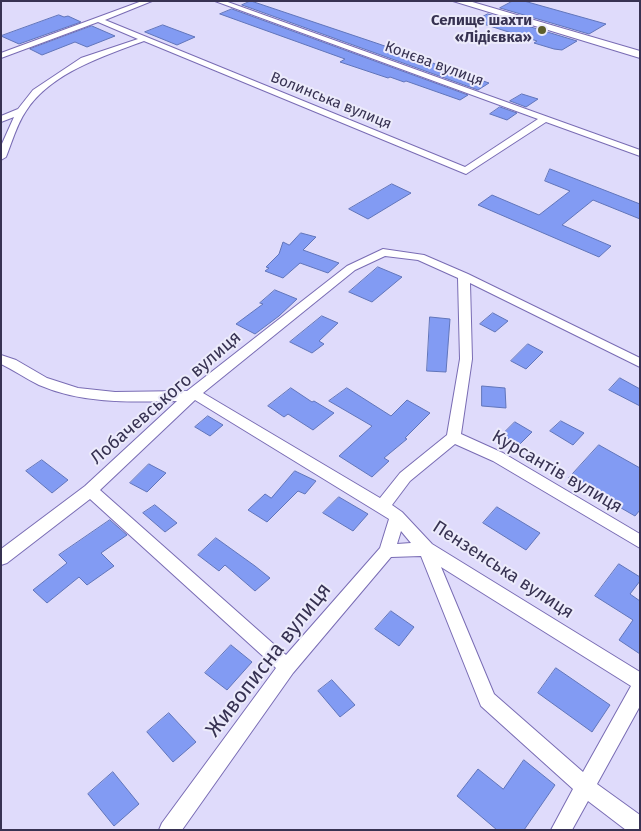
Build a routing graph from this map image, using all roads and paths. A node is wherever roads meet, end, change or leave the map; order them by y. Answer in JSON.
{"nodes":[{"id":1,"x":148,"y":1,"type":"edge"},
{"id":2,"x":218,"y":1,"type":"edge"},
{"id":3,"x":458,"y":1,"type":"edge"},
{"id":4,"x":99,"y":20,"type":"junction"},
{"id":5,"x":144,"y":39,"type":"junction"},
{"id":6,"x":640,"y":55,"type":"edge"},
{"id":7,"x":1,"y":56,"type":"edge"},
{"id":8,"x":21,"y":111,"type":"junction"},
{"id":9,"x":1,"y":119,"type":"edge"},
{"id":10,"x":545,"y":119,"type":"junction"},
{"id":11,"x":640,"y":153,"type":"edge"},
{"id":12,"x":1,"y":156,"type":"edge"},
{"id":13,"x":464,"y":276,"type":"junction"},
{"id":14,"x":4,"y":362,"type":"edge"},
{"id":15,"x":640,"y":363,"type":"edge"},
{"id":16,"x":193,"y":394,"type":"junction"},
{"id":17,"x":454,"y":437,"type":"junction"},
{"id":18,"x":90,"y":490,"type":"junction"},
{"id":19,"x":390,"y":512,"type":"junction"},
{"id":20,"x":640,"y":542,"type":"edge"},
{"id":21,"x":426,"y":549,"type":"junction"},
{"id":22,"x":387,"y":550,"type":"junction"},
{"id":23,"x":1,"y":558,"type":"edge"},
{"id":24,"x":287,"y":667,"type":"junction"},
{"id":25,"x":640,"y":682,"type":"edge"},
{"id":26,"x":640,"y":688,"type":"edge"},
{"id":27,"x":586,"y":787,"type":"junction"},
{"id":28,"x":640,"y":828,"type":"edge"},
{"id":29,"x":169,"y":830,"type":"edge"},
{"id":30,"x":561,"y":830,"type":"edge"}],
"edges":[{"from":1,"to":4,"type":"street"},
{"from":2,"to":10,"type":"street","name":"Конєва вулиця"},
{"from":3,"to":6,"type":"main road"},
{"from":4,"to":5,"type":"street","name":"Волинська вулиця"},
{"from":4,"to":7,"type":"street"},
{"from":5,"to":8,"type":"street"},
{"from":5,"to":10,"type":"street","name":"Волинська вулиця"},
{"from":8,"to":9,"type":"street"},
{"from":8,"to":12,"type":"street"},
{"from":10,"to":11,"type":"street","name":"Конєва вулиця"},
{"from":13,"to":15,"type":"street"},
{"from":13,"to":16,"type":"street","name":"Лобачевського вулиця"},
{"from":13,"to":17,"type":"street"},
{"from":14,"to":16,"type":"street"},
{"from":16,"to":18,"type":"street","name":"Лобачевського вулиця"},
{"from":16,"to":19,"type":"street","name":"Пензенська вулиця"},
{"from":17,"to":19,"type":"street"},
{"from":17,"to":20,"type":"street","name":"Курсантів вулиця"},
{"from":18,"to":23,"type":"street","name":"Лобачевського вулиця"},
{"from":18,"to":24,"type":"street"},
{"from":19,"to":21,"type":"street","name":"Пензенська вулиця"},
{"from":19,"to":22,"type":"street","name":"Живописна вулиця"},
{"from":21,"to":22,"type":"street"},
{"from":21,"to":25,"type":"street","name":"Пензенська вулиця"},
{"from":21,"to":27,"type":"street"},
{"from":22,"to":24,"type":"street","name":"Живописна вулиця"},
{"from":24,"to":29,"type":"street","name":"Живописна вулиця"},
{"from":26,"to":27,"type":"street"},
{"from":27,"to":28,"type":"street"},
{"from":27,"to":30,"type":"street"}]}
